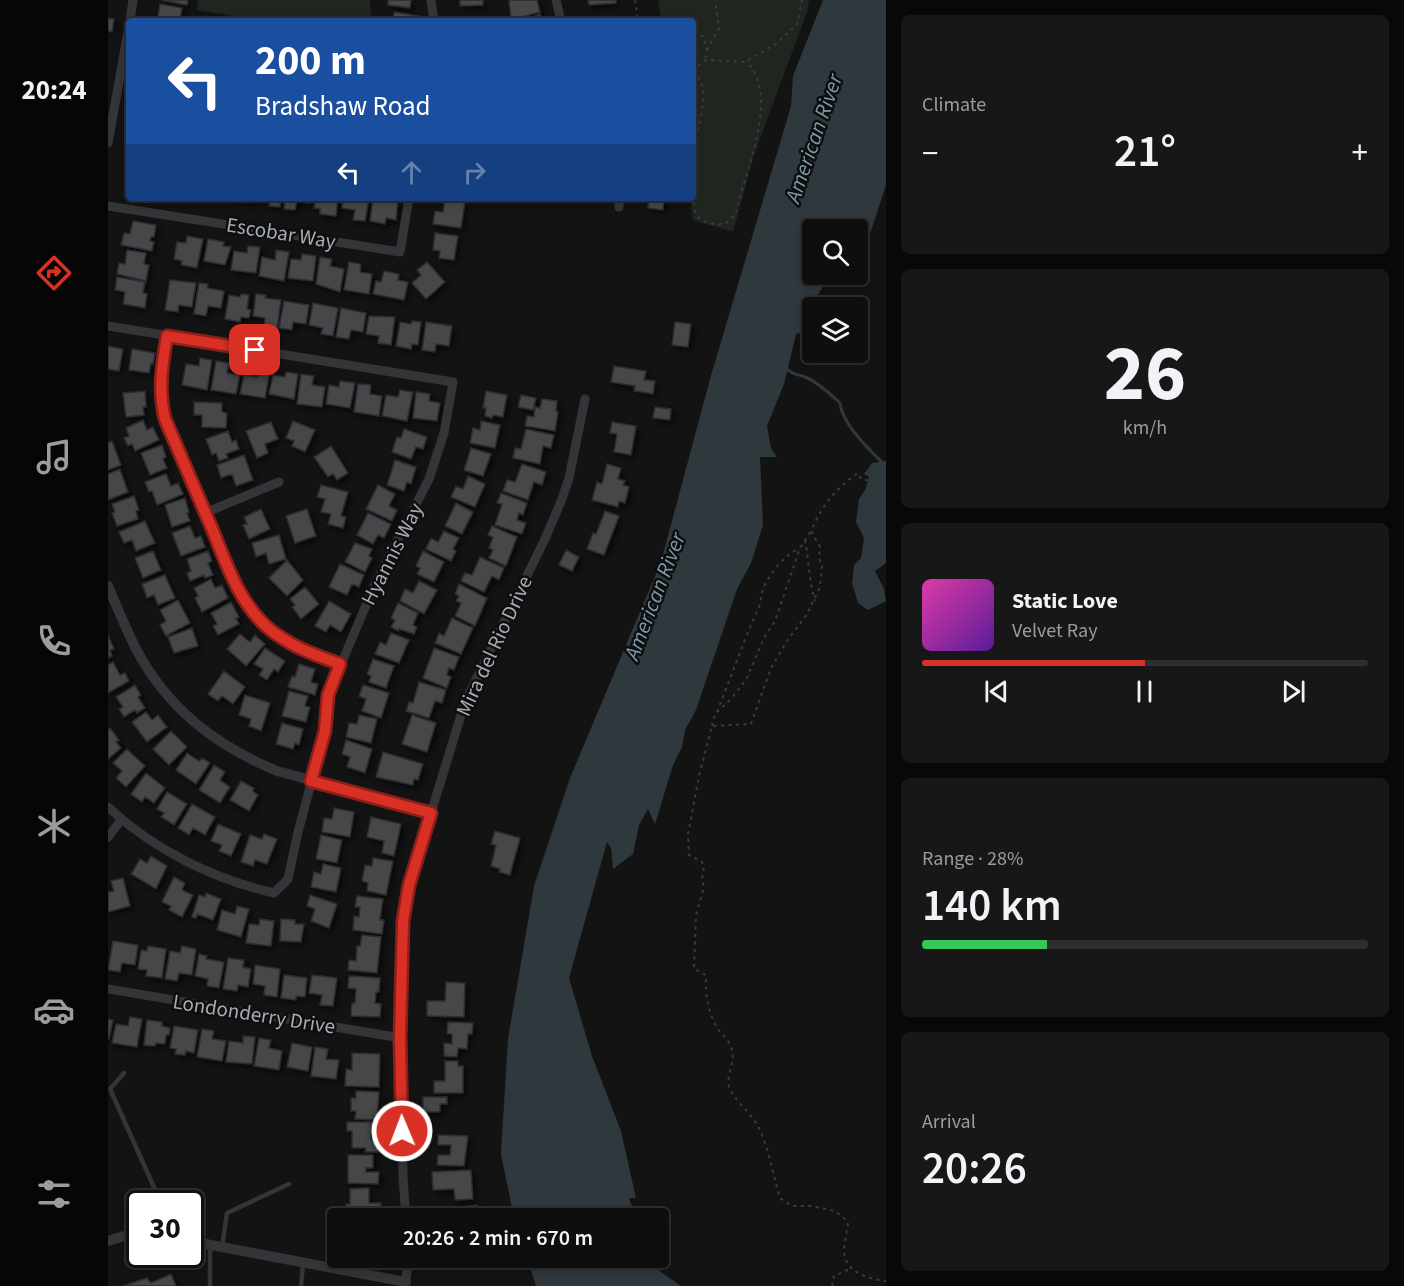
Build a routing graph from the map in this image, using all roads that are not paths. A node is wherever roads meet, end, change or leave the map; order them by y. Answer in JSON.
{"nodes":[{"id":1,"x":133,"y":0,"type":"edge"},
{"id":2,"x":431,"y":0,"type":"edge"},
{"id":3,"x":556,"y":0,"type":"edge"},
{"id":4,"x":130,"y":18,"type":"edge"},
{"id":5,"x":434,"y":18,"type":"edge"},
{"id":6,"x":560,"y":18,"type":"edge"},
{"id":7,"x":126,"y":69,"type":"edge"},
{"id":8,"x":108,"y":143,"type":"edge"},
{"id":9,"x":408,"y":201,"type":"edge"},
{"id":10,"x":108,"y":206,"type":"edge"},
{"id":11,"x":108,"y":326,"type":"edge"},
{"id":12,"x":167,"y":336,"type":"junction"},
{"id":13,"x":585,"y":399,"type":"dead end"},
{"id":14,"x":279,"y":482,"type":"dead end"},
{"id":15,"x":205,"y":513,"type":"junction"},
{"id":16,"x":108,"y":586,"type":"edge"},
{"id":17,"x":340,"y":664,"type":"junction"},
{"id":18,"x":311,"y":781,"type":"junction"},
{"id":19,"x":108,"y":807,"type":"edge"},
{"id":20,"x":431,"y":813,"type":"junction"},
{"id":21,"x":122,"y":819,"type":"junction"},
{"id":22,"x":108,"y":837,"type":"edge"},
{"id":23,"x":108,"y":989,"type":"edge"},
{"id":24,"x":400,"y":1038,"type":"junction"},
{"id":25,"x":124,"y":1073,"type":"dead end"},
{"id":26,"x":289,"y":1184,"type":"dead end"},
{"id":27,"x":155,"y":1190,"type":"edge"},
{"id":28,"x":405,"y":1208,"type":"edge"},
{"id":29,"x":126,"y":1236,"type":"edge"},
{"id":30,"x":108,"y":1241,"type":"edge"},
{"id":31,"x":204,"y":1244,"type":"edge"},
{"id":32,"x":210,"y":1245,"type":"junction"},
{"id":33,"x":222,"y":1247,"type":"junction"},
{"id":34,"x":303,"y":1262,"type":"junction"},
{"id":35,"x":407,"y":1268,"type":"edge"},
{"id":36,"x":406,"y":1284,"type":"edge"},
{"id":37,"x":210,"y":1286,"type":"edge"},
{"id":38,"x":301,"y":1286,"type":"edge"}],
"edges":[{"from":1,"to":4,"type":"street"},
{"from":2,"to":5,"type":"street"},
{"from":3,"to":6,"type":"street"},
{"from":7,"to":8,"type":"street"},
{"from":9,"to":10,"type":"street","name":"Escobar Way"},
{"from":11,"to":12,"type":"street","name":"Hyannis Way"},
{"from":12,"to":15,"type":"street"},
{"from":12,"to":17,"type":"street","name":"Hyannis Way"},
{"from":13,"to":20,"type":"street","name":"Mira del Rio Drive"},
{"from":14,"to":15,"type":"street"},
{"from":15,"to":17,"type":"street"},
{"from":16,"to":18,"type":"street"},
{"from":17,"to":18,"type":"street","name":"Hyannis Way"},
{"from":18,"to":20,"type":"street"},
{"from":18,"to":21,"type":"street","name":"Hyannis Way"},
{"from":19,"to":21,"type":"street","name":"Hyannis Way"},
{"from":20,"to":24,"type":"street","name":"Mira del Rio Drive"},
{"from":21,"to":22,"type":"street"},
{"from":23,"to":24,"type":"street","name":"Londonderry Drive"},
{"from":24,"to":28,"type":"street","name":"Mira del Rio Drive"},
{"from":25,"to":27,"type":"lane"},
{"from":26,"to":33,"type":"lane"},
{"from":29,"to":30,"type":"street"},
{"from":31,"to":32,"type":"street"},
{"from":32,"to":33,"type":"street"},
{"from":32,"to":37,"type":"lane"},
{"from":33,"to":34,"type":"street"},
{"from":34,"to":36,"type":"street"},
{"from":34,"to":38,"type":"lane"},
{"from":35,"to":36,"type":"street"}]}
